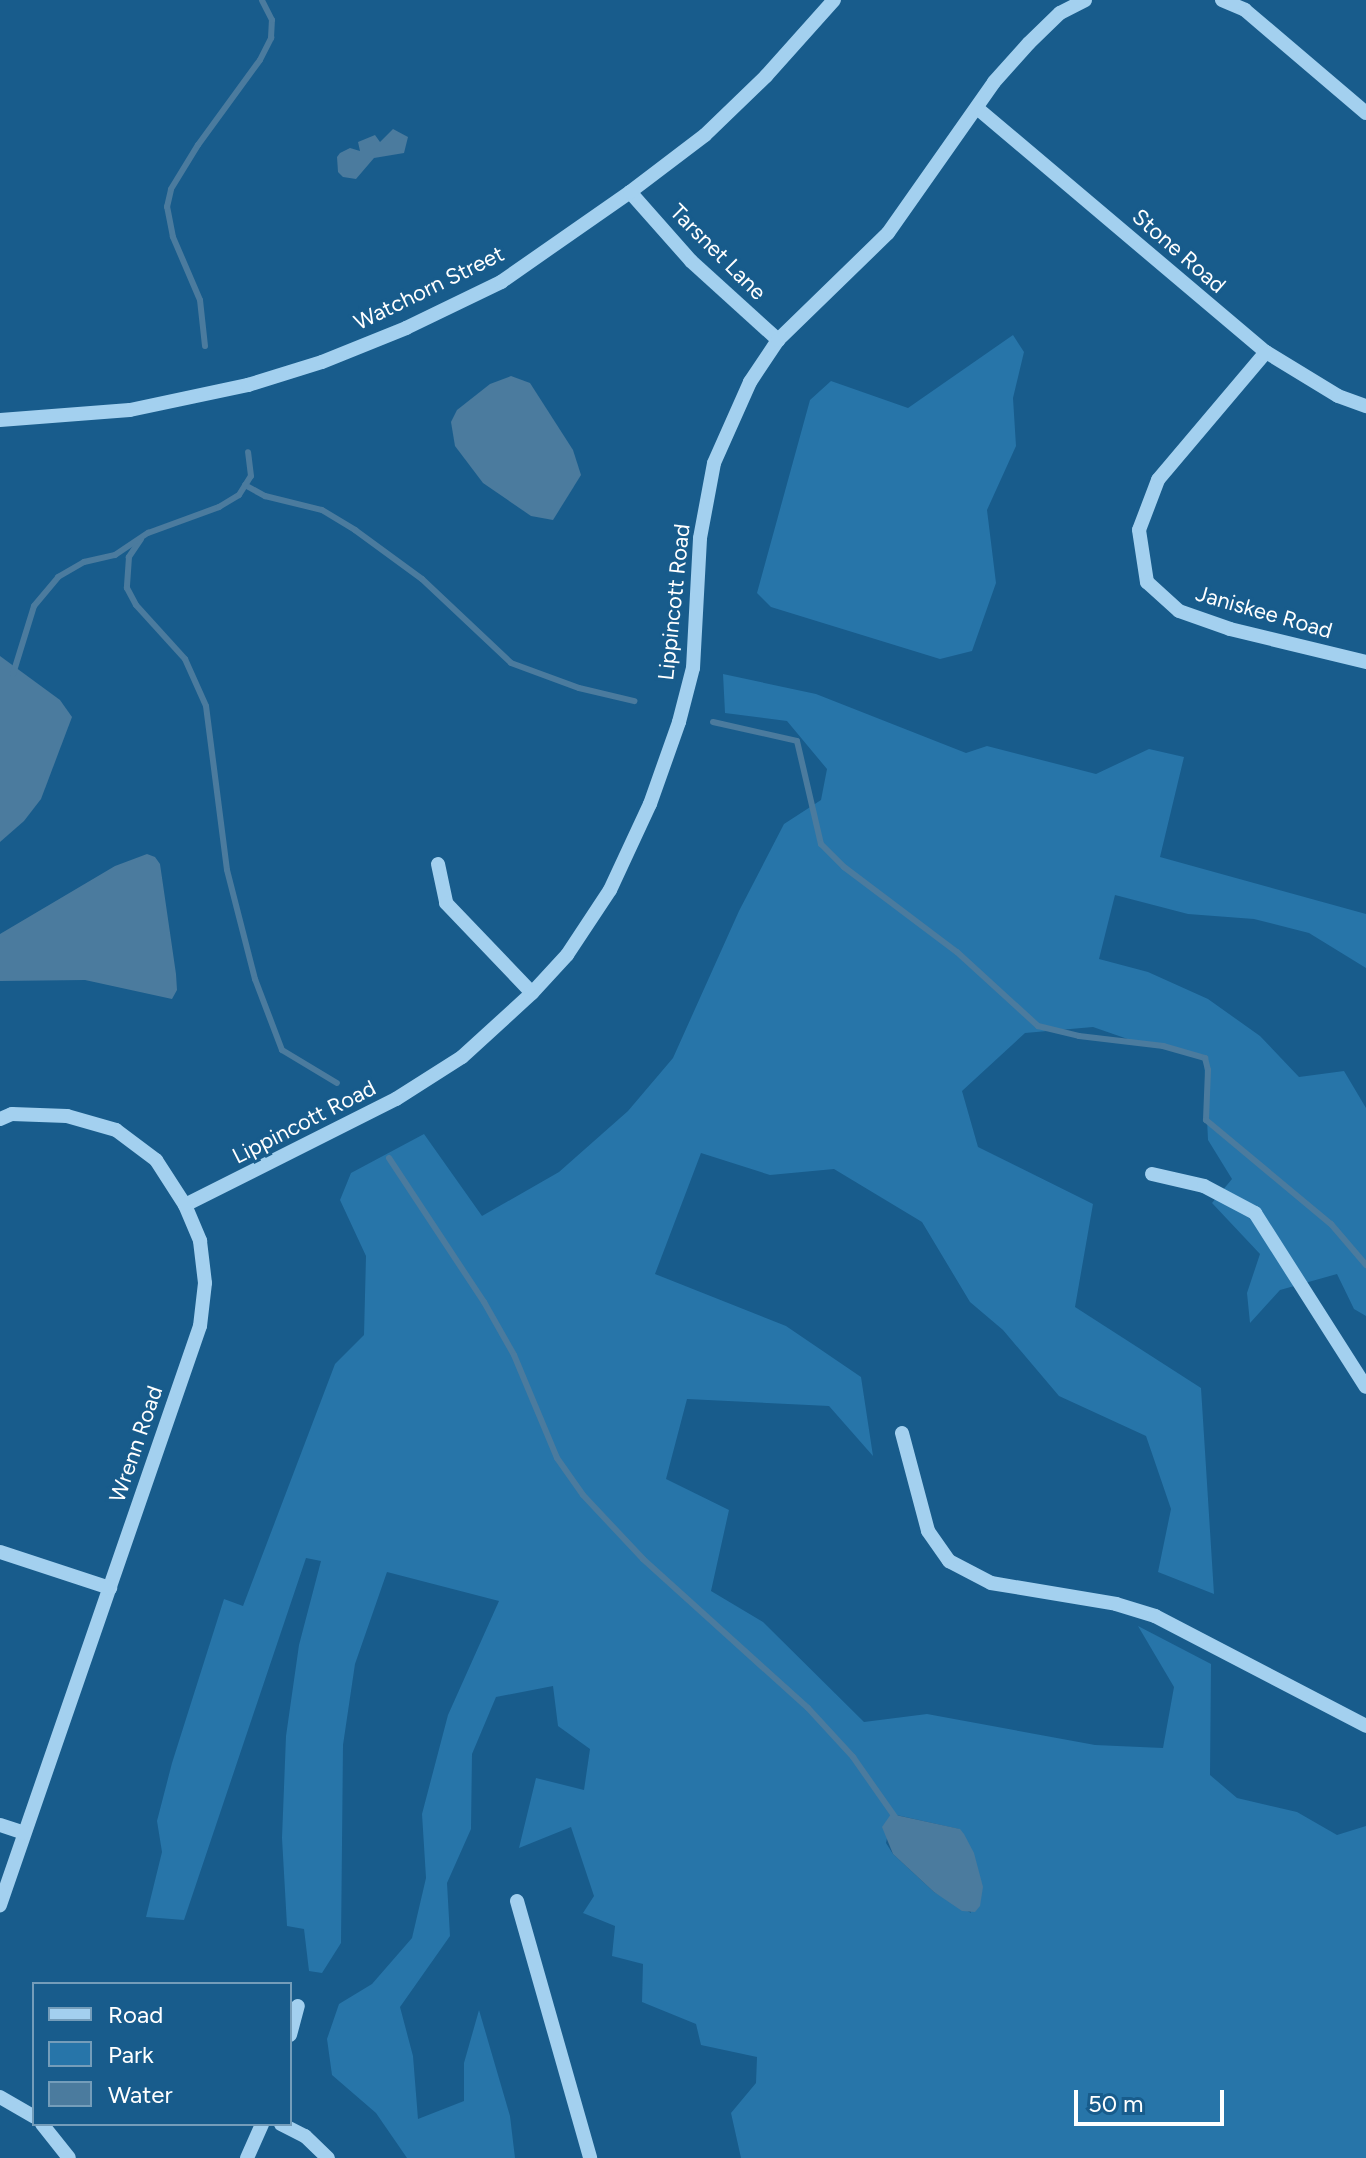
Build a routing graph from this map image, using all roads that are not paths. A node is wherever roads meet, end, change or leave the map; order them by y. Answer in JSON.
{"nodes":[{"id":1,"x":834,"y":0,"type":"edge"},
{"id":2,"x":1085,"y":0,"type":"edge"},
{"id":3,"x":1222,"y":0,"type":"edge"},
{"id":4,"x":977,"y":108,"type":"junction"},
{"id":5,"x":1366,"y":113,"type":"edge"},
{"id":6,"x":630,"y":192,"type":"junction"},
{"id":7,"x":778,"y":340,"type":"junction"},
{"id":8,"x":1266,"y":352,"type":"junction"},
{"id":9,"x":1366,"y":406,"type":"edge"},
{"id":10,"x":0,"y":420,"type":"edge"},
{"id":11,"x":1366,"y":662,"type":"edge"},
{"id":12,"x":438,"y":864,"type":"dead end"},
{"id":13,"x":532,"y":993,"type":"junction"},
{"id":14,"x":0,"y":1119,"type":"edge"},
{"id":15,"x":1152,"y":1174,"type":"dead end"},
{"id":16,"x":185,"y":1205,"type":"junction"},
{"id":17,"x":1366,"y":1387,"type":"edge"},
{"id":18,"x":902,"y":1433,"type":"dead end"},
{"id":19,"x":0,"y":1552,"type":"edge"},
{"id":20,"x":110,"y":1588,"type":"junction"},
{"id":21,"x":1366,"y":1726,"type":"edge"},
{"id":22,"x":0,"y":1825,"type":"edge"},
{"id":23,"x":24,"y":1833,"type":"junction"},
{"id":24,"x":517,"y":1901,"type":"dead end"},
{"id":25,"x":0,"y":1905,"type":"edge"},
{"id":26,"x":298,"y":2006,"type":"dead end"},
{"id":27,"x":292,"y":2028,"type":"edge"},
{"id":28,"x":0,"y":2097,"type":"edge"},
{"id":29,"x":32,"y":2116,"type":"edge"},
{"id":30,"x":44,"y":2126,"type":"edge"},
{"id":31,"x":261,"y":2126,"type":"edge"},
{"id":32,"x":285,"y":2126,"type":"edge"},
{"id":33,"x":69,"y":2158,"type":"edge"},
{"id":34,"x":247,"y":2158,"type":"edge"},
{"id":35,"x":328,"y":2158,"type":"edge"},
{"id":36,"x":590,"y":2158,"type":"edge"}],
"edges":[{"from":1,"to":6,"type":"street","name":"Watchorn Street"},
{"from":2,"to":4,"type":"street","name":"Lippincott Road"},
{"from":3,"to":5,"type":"street"},
{"from":4,"to":7,"type":"street","name":"Lippincott Road"},
{"from":4,"to":8,"type":"street","name":"Stone Road"},
{"from":6,"to":7,"type":"street","name":"Tarsnet Lane"},
{"from":6,"to":10,"type":"street","name":"Watchorn Street"},
{"from":7,"to":13,"type":"street","name":"Lippincott Road"},
{"from":8,"to":9,"type":"street","name":"Stone Road"},
{"from":8,"to":11,"type":"street","name":"Janiskee Road"},
{"from":12,"to":13,"type":"street"},
{"from":13,"to":16,"type":"street","name":"Lippincott Road"},
{"from":14,"to":16,"type":"street","name":"Wrenn Road"},
{"from":15,"to":17,"type":"street"},
{"from":16,"to":20,"type":"street","name":"Wrenn Road"},
{"from":18,"to":21,"type":"street"},
{"from":19,"to":20,"type":"street"},
{"from":20,"to":23,"type":"street","name":"Wrenn Road"},
{"from":22,"to":23,"type":"street"},
{"from":23,"to":25,"type":"street","name":"Wrenn Road"},
{"from":24,"to":36,"type":"street"},
{"from":26,"to":27,"type":"street"},
{"from":28,"to":29,"type":"street"},
{"from":30,"to":33,"type":"street"},
{"from":31,"to":34,"type":"street"},
{"from":32,"to":35,"type":"street"}]}
